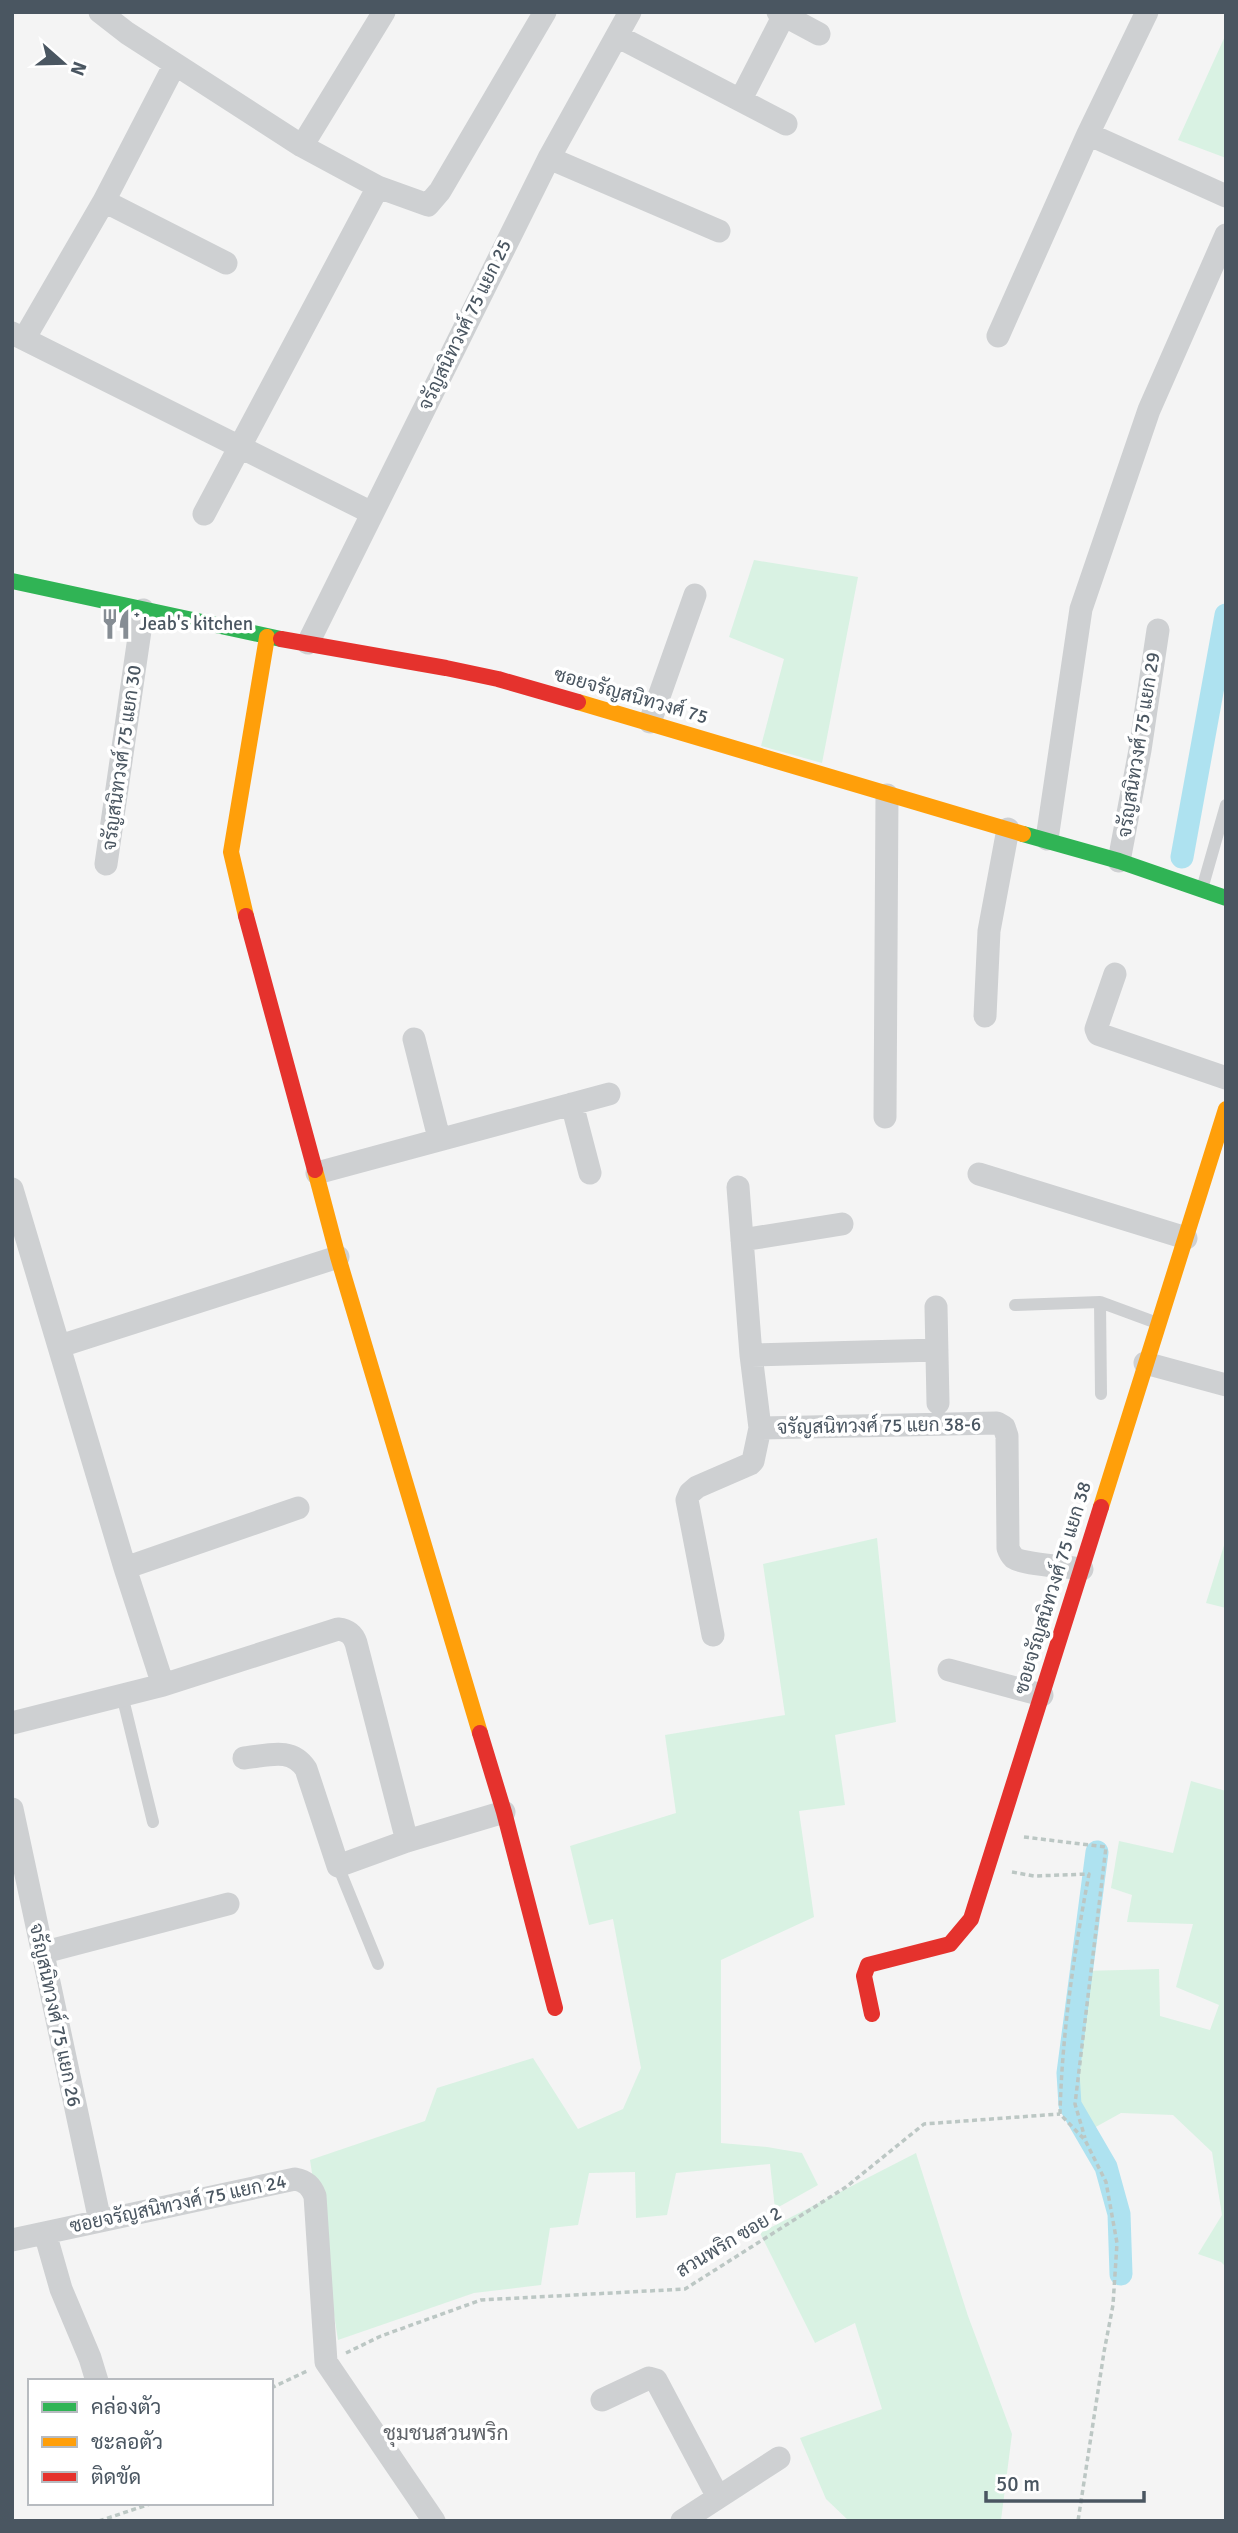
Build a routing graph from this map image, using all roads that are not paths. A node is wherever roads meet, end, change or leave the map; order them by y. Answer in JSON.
{"nodes":[{"id":1,"x":100,"y":12,"type":"edge"},
{"id":2,"x":384,"y":12,"type":"edge"},
{"id":3,"x":545,"y":12,"type":"edge"},
{"id":4,"x":630,"y":12,"type":"edge"},
{"id":5,"x":1147,"y":12,"type":"edge"},
{"id":6,"x":781,"y":14,"type":"edge"},
{"id":7,"x":819,"y":34,"type":"dead end"},
{"id":8,"x":617,"y":36,"type":"junction"},
{"id":9,"x":175,"y":64,"type":"junction"},
{"id":10,"x":741,"y":99,"type":"junction"},
{"id":11,"x":786,"y":124,"type":"dead end"},
{"id":12,"x":1088,"y":134,"type":"junction"},
{"id":13,"x":302,"y":146,"type":"junction"},
{"id":14,"x":549,"y":158,"type":"junction"},
{"id":15,"x":378,"y":187,"type":"junction"},
{"id":16,"x":1226,"y":196,"type":"edge"},
{"id":17,"x":104,"y":201,"type":"junction"},
{"id":18,"x":719,"y":231,"type":"dead end"},
{"id":19,"x":1226,"y":235,"type":"edge"},
{"id":20,"x":226,"y":263,"type":"dead end"},
{"id":21,"x":18,"y":336,"type":"edge"},
{"id":22,"x":998,"y":336,"type":"dead end"},
{"id":23,"x":241,"y":446,"type":"junction"},
{"id":24,"x":204,"y":513,"type":"dead end"},
{"id":25,"x":372,"y":513,"type":"junction"},
{"id":26,"x":12,"y":581,"type":"edge"},
{"id":27,"x":695,"y":595,"type":"dead end"},
{"id":28,"x":144,"y":610,"type":"junction"},
{"id":29,"x":1158,"y":630,"type":"dead end"},
{"id":30,"x":267,"y":637,"type":"junction"},
{"id":31,"x":308,"y":643,"type":"junction"},
{"id":32,"x":650,"y":722,"type":"junction"},
{"id":33,"x":887,"y":795,"type":"junction"},
{"id":34,"x":1226,"y":805,"type":"edge"},
{"id":35,"x":1008,"y":829,"type":"junction"},
{"id":36,"x":1047,"y":839,"type":"junction"},
{"id":37,"x":1119,"y":860,"type":"junction"},
{"id":38,"x":106,"y":864,"type":"dead end"},
{"id":39,"x":1202,"y":890,"type":"junction"},
{"id":40,"x":1226,"y":898,"type":"edge"},
{"id":41,"x":1115,"y":974,"type":"dead end"},
{"id":42,"x":985,"y":1016,"type":"dead end"},
{"id":43,"x":414,"y":1039,"type":"dead end"},
{"id":44,"x":1226,"y":1078,"type":"edge"},
{"id":45,"x":609,"y":1094,"type":"dead end"},
{"id":46,"x":572,"y":1104,"type":"junction"},
{"id":47,"x":1226,"y":1109,"type":"edge"},
{"id":48,"x":885,"y":1117,"type":"dead end"},
{"id":49,"x":439,"y":1138,"type":"junction"},
{"id":50,"x":317,"y":1172,"type":"junction"},
{"id":51,"x":590,"y":1173,"type":"dead end"},
{"id":52,"x":979,"y":1174,"type":"dead end"},
{"id":53,"x":738,"y":1187,"type":"dead end"},
{"id":54,"x":12,"y":1189,"type":"edge"},
{"id":55,"x":842,"y":1224,"type":"dead end"},
{"id":56,"x":1186,"y":1238,"type":"junction"},
{"id":57,"x":742,"y":1240,"type":"junction"},
{"id":58,"x":338,"y":1257,"type":"junction"},
{"id":59,"x":1100,"y":1302,"type":"junction"},
{"id":60,"x":1015,"y":1305,"type":"dead end"},
{"id":61,"x":936,"y":1307,"type":"dead end"},
{"id":62,"x":1158,"y":1323,"type":"junction"},
{"id":63,"x":60,"y":1346,"type":"junction"},
{"id":64,"x":937,"y":1350,"type":"junction"},
{"id":65,"x":751,"y":1355,"type":"junction"},
{"id":66,"x":1144,"y":1363,"type":"junction"},
{"id":67,"x":1226,"y":1385,"type":"edge"},
{"id":68,"x":1101,"y":1394,"type":"dead end"},
{"id":69,"x":938,"y":1403,"type":"dead end"},
{"id":70,"x":760,"y":1428,"type":"junction"},
{"id":71,"x":298,"y":1508,"type":"dead end"},
{"id":72,"x":125,"y":1568,"type":"junction"},
{"id":73,"x":1082,"y":1569,"type":"junction"},
{"id":74,"x":713,"y":1635,"type":"dead end"},
{"id":75,"x":949,"y":1670,"type":"dead end"},
{"id":76,"x":163,"y":1685,"type":"junction"},
{"id":77,"x":122,"y":1695,"type":"junction"},
{"id":78,"x":1042,"y":1695,"type":"junction"},
{"id":79,"x":12,"y":1723,"type":"edge"},
{"id":80,"x":244,"y":1758,"type":"dead end"},
{"id":81,"x":12,"y":1809,"type":"edge"},
{"id":82,"x":504,"y":1812,"type":"junction"},
{"id":83,"x":153,"y":1822,"type":"dead end"},
{"id":84,"x":407,"y":1841,"type":"junction"},
{"id":85,"x":338,"y":1866,"type":"junction"},
{"id":86,"x":228,"y":1904,"type":"dead end"},
{"id":87,"x":41,"y":1954,"type":"junction"},
{"id":88,"x":378,"y":1964,"type":"dead end"},
{"id":89,"x":555,"y":2008,"type":"dead end"},
{"id":90,"x":872,"y":2014,"type":"dead end"},
{"id":91,"x":100,"y":2221,"type":"junction"},
{"id":92,"x":46,"y":2233,"type":"junction"},
{"id":93,"x":12,"y":2240,"type":"edge"},
{"id":94,"x":96,"y":2379,"type":"edge"},
{"id":95,"x":602,"y":2400,"type":"dead end"},
{"id":96,"x":779,"y":2458,"type":"dead end"},
{"id":97,"x":718,"y":2497,"type":"junction"},
{"id":98,"x":434,"y":2521,"type":"edge"},
{"id":99,"x":682,"y":2521,"type":"edge"}],
"edges":[{"from":1,"to":9,"type":"street"},
{"from":2,"to":13,"type":"street"},
{"from":3,"to":15,"type":"street"},
{"from":4,"to":8,"type":"street","name":"จรัญสนิทวงศ์ 75 แยก 25"},
{"from":5,"to":12,"type":"street"},
{"from":6,"to":7,"type":"street"},
{"from":6,"to":10,"type":"street"},
{"from":8,"to":10,"type":"street"},
{"from":8,"to":14,"type":"street","name":"จรัญสนิทวงศ์ 75 แยก 25"},
{"from":9,"to":13,"type":"street"},
{"from":9,"to":17,"type":"street"},
{"from":10,"to":11,"type":"street"},
{"from":12,"to":16,"type":"street"},
{"from":12,"to":22,"type":"street"},
{"from":13,"to":15,"type":"street"},
{"from":14,"to":18,"type":"street"},
{"from":14,"to":25,"type":"street","name":"จรัญสนิทวงศ์ 75 แยก 25"},
{"from":15,"to":23,"type":"street"},
{"from":17,"to":20,"type":"street"},
{"from":17,"to":21,"type":"street"},
{"from":19,"to":36,"type":"street"},
{"from":21,"to":23,"type":"street"},
{"from":23,"to":24,"type":"street"},
{"from":23,"to":25,"type":"street"},
{"from":25,"to":31,"type":"street","name":"จรัญสนิทวงศ์ 75 แยก 25"},
{"from":26,"to":28,"type":"street","name":"ซอยจรัญสนิทวงศ์ 75"},
{"from":27,"to":32,"type":"street"},
{"from":28,"to":30,"type":"street","name":"ซอยจรัญสนิทวงศ์ 75"},
{"from":28,"to":38,"type":"street","name":"จรัญสนิทวงศ์ 75 แยก 30"},
{"from":29,"to":37,"type":"street","name":"จรัญสนิทวงศ์ 75 แยก 29"},
{"from":30,"to":31,"type":"street","name":"ซอยจรัญสนิทวงศ์ 75"},
{"from":30,"to":50,"type":"street"},
{"from":31,"to":32,"type":"street","name":"ซอยจรัญสนิทวงศ์ 75"},
{"from":32,"to":33,"type":"street","name":"ซอยจรัญสนิทวงศ์ 75"},
{"from":33,"to":35,"type":"street","name":"ซอยจรัญสนิทวงศ์ 75"},
{"from":33,"to":48,"type":"street"},
{"from":34,"to":39,"type":"lane"},
{"from":35,"to":36,"type":"street","name":"ซอยจรัญสนิทวงศ์ 75"},
{"from":35,"to":42,"type":"street"},
{"from":36,"to":37,"type":"street","name":"ซอยจรัญสนิทวงศ์ 75"},
{"from":37,"to":39,"type":"street","name":"ซอยจรัญสนิทวงศ์ 75"},
{"from":39,"to":40,"type":"street","name":"ซอยจรัญสนิทวงศ์ 75"},
{"from":41,"to":44,"type":"street"},
{"from":43,"to":49,"type":"street"},
{"from":45,"to":46,"type":"street"},
{"from":46,"to":49,"type":"street"},
{"from":46,"to":51,"type":"street"},
{"from":47,"to":56,"type":"street","name":"ซอยจรัญสนิทวงศ์ 75 แยก 38"},
{"from":49,"to":50,"type":"street"},
{"from":50,"to":58,"type":"street"},
{"from":52,"to":56,"type":"street"},
{"from":53,"to":57,"type":"street"},
{"from":54,"to":63,"type":"street"},
{"from":55,"to":57,"type":"street"},
{"from":56,"to":62,"type":"street","name":"ซอยจรัญสนิทวงศ์ 75 แยก 38"},
{"from":57,"to":65,"type":"street"},
{"from":58,"to":63,"type":"street"},
{"from":58,"to":82,"type":"street"},
{"from":59,"to":60,"type":"lane"},
{"from":59,"to":62,"type":"lane"},
{"from":59,"to":68,"type":"lane"},
{"from":61,"to":64,"type":"street"},
{"from":62,"to":66,"type":"street","name":"ซอยจรัญสนิทวงศ์ 75 แยก 38"},
{"from":63,"to":72,"type":"street"},
{"from":64,"to":65,"type":"street"},
{"from":64,"to":69,"type":"street"},
{"from":65,"to":70,"type":"street"},
{"from":66,"to":67,"type":"street"},
{"from":66,"to":73,"type":"street","name":"ซอยจรัญสนิทวงศ์ 75 แยก 38"},
{"from":70,"to":73,"type":"street","name":"จรัญสนิทวงศ์ 75 แยก 38-6"},
{"from":70,"to":74,"type":"street"},
{"from":71,"to":72,"type":"street"},
{"from":72,"to":76,"type":"street"},
{"from":73,"to":78,"type":"street","name":"ซอยจรัญสนิทวงศ์ 75 แยก 38"},
{"from":75,"to":78,"type":"street"},
{"from":76,"to":77,"type":"street"},
{"from":76,"to":84,"type":"street"},
{"from":77,"to":79,"type":"street"},
{"from":77,"to":83,"type":"lane"},
{"from":78,"to":90,"type":"street","name":"ซอยจรัญสนิทวงศ์ 75 แยก 38"},
{"from":80,"to":85,"type":"street"},
{"from":81,"to":87,"type":"street","name":"จรัญสนิทวงศ์ 75 แยก 26"},
{"from":82,"to":84,"type":"street"},
{"from":82,"to":89,"type":"street"},
{"from":84,"to":85,"type":"street"},
{"from":85,"to":88,"type":"lane"},
{"from":86,"to":87,"type":"street"},
{"from":87,"to":91,"type":"street","name":"จรัญสนิทวงศ์ 75 แยก 26"},
{"from":91,"to":92,"type":"street","name":"ซอยจรัญสนิทวงศ์ 75 แยก 24"},
{"from":91,"to":98,"type":"street","name":"ซอยจรัญสนิทวงศ์ 75 แยก 24"},
{"from":92,"to":93,"type":"street","name":"ซอยจรัญสนิทวงศ์ 75 แยก 24"},
{"from":92,"to":94,"type":"street"},
{"from":95,"to":97,"type":"street"},
{"from":96,"to":97,"type":"street"},
{"from":97,"to":99,"type":"street"}]}
